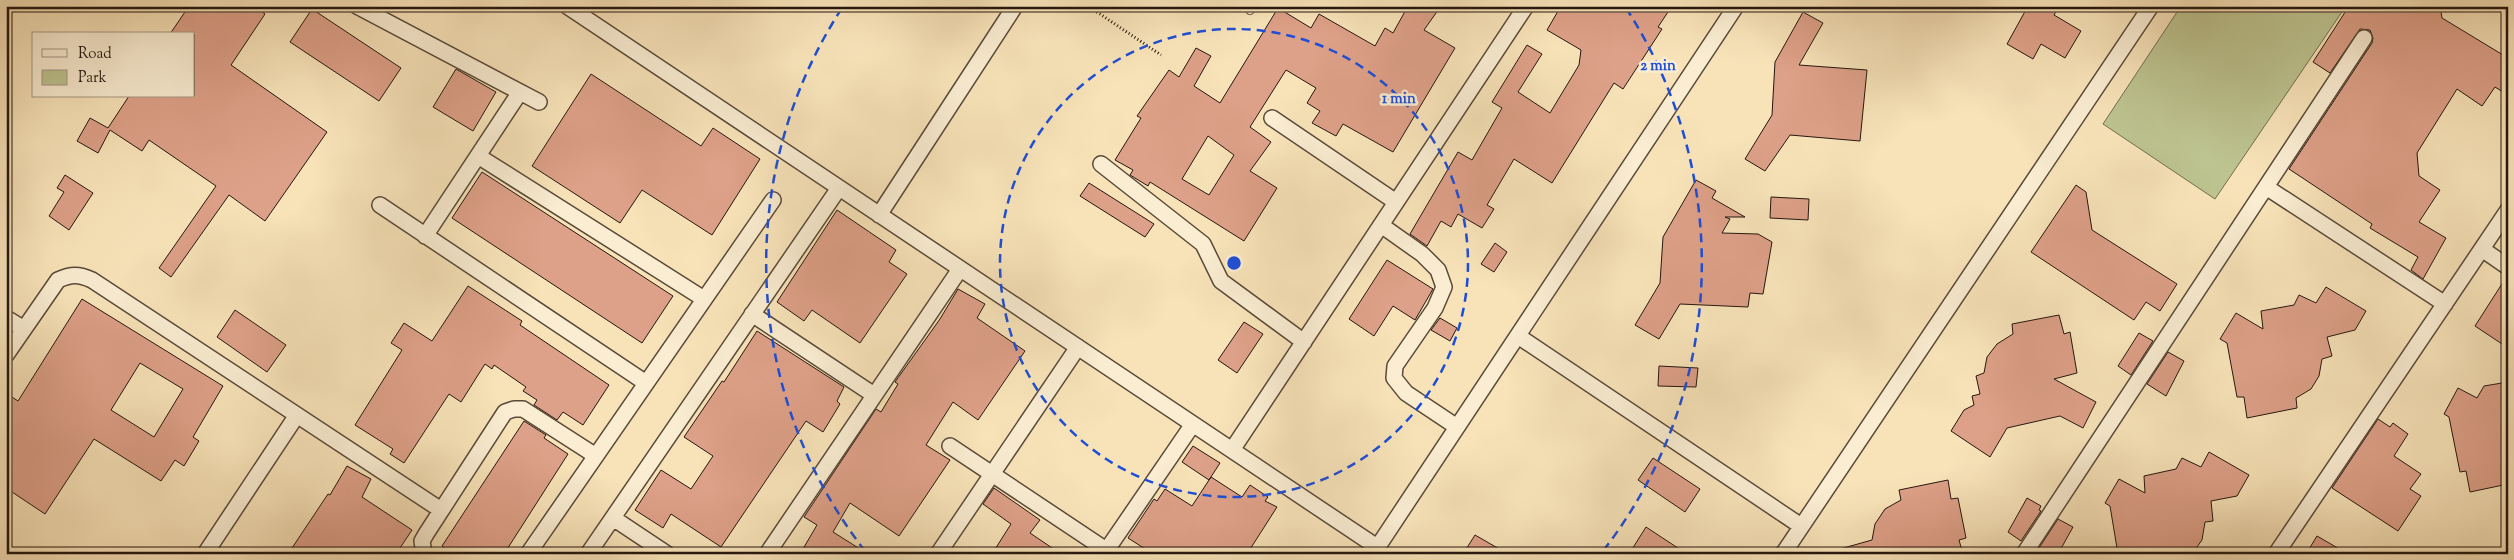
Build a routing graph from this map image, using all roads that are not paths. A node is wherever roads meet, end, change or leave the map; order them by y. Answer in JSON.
{"nodes":[{"id":1,"x":357,"y":6,"type":"edge"},
{"id":2,"x":567,"y":6,"type":"edge"},
{"id":3,"x":1016,"y":6,"type":"edge"},
{"id":4,"x":1526,"y":6,"type":"edge"},
{"id":5,"x":1736,"y":6,"type":"edge"},
{"id":6,"x":2151,"y":6,"type":"edge"},
{"id":7,"x":590,"y":13,"type":"edge"},
{"id":8,"x":2364,"y":38,"type":"dead end"},
{"id":9,"x":520,"y":92,"type":"junction"},
{"id":10,"x":539,"y":102,"type":"dead end"},
{"id":11,"x":1272,"y":118,"type":"dead end"},
{"id":12,"x":478,"y":156,"type":"junction"},
{"id":13,"x":1101,"y":164,"type":"dead end"},
{"id":14,"x":2266,"y":187,"type":"junction"},
{"id":15,"x":838,"y":188,"type":"junction"},
{"id":16,"x":773,"y":200,"type":"dead end"},
{"id":17,"x":1396,"y":202,"type":"junction"},
{"id":18,"x":380,"y":205,"type":"dead end"},
{"id":19,"x":2508,"y":210,"type":"edge"},
{"id":20,"x":880,"y":215,"type":"junction"},
{"id":21,"x":1381,"y":225,"type":"junction"},
{"id":22,"x":425,"y":236,"type":"junction"},
{"id":23,"x":2482,"y":249,"type":"junction"},
{"id":24,"x":2508,"y":267,"type":"edge"},
{"id":25,"x":960,"y":268,"type":"junction"},
{"id":26,"x":704,"y":299,"type":"junction"},
{"id":27,"x":2445,"y":304,"type":"junction"},
{"id":28,"x":752,"y":314,"type":"junction"},
{"id":29,"x":6,"y":318,"type":"edge"},
{"id":30,"x":24,"y":329,"type":"junction"},
{"id":31,"x":1518,"y":336,"type":"junction"},
{"id":32,"x":1304,"y":342,"type":"junction"},
{"id":33,"x":1078,"y":347,"type":"junction"},
{"id":34,"x":6,"y":355,"type":"edge"},
{"id":35,"x":646,"y":383,"type":"junction"},
{"id":36,"x":874,"y":395,"type":"junction"},
{"id":37,"x":297,"y":415,"type":"junction"},
{"id":38,"x":1193,"y":424,"type":"junction"},
{"id":39,"x":1457,"y":427,"type":"junction"},
{"id":40,"x":950,"y":446,"type":"dead end"},
{"id":41,"x":1232,"y":450,"type":"junction"},
{"id":42,"x":596,"y":456,"type":"junction"},
{"id":43,"x":992,"y":474,"type":"junction"},
{"id":44,"x":440,"y":510,"type":"junction"},
{"id":45,"x":613,"y":518,"type":"junction"},
{"id":46,"x":1801,"y":526,"type":"junction"},
{"id":47,"x":1375,"y":550,"type":"edge"},
{"id":48,"x":1108,"y":553,"type":"edge"},
{"id":49,"x":205,"y":554,"type":"edge"},
{"id":50,"x":424,"y":554,"type":"edge"},
{"id":51,"x":528,"y":554,"type":"edge"},
{"id":52,"x":588,"y":554,"type":"edge"},
{"id":53,"x":667,"y":554,"type":"edge"},
{"id":54,"x":768,"y":554,"type":"edge"},
{"id":55,"x":938,"y":554,"type":"edge"},
{"id":56,"x":1783,"y":554,"type":"edge"},
{"id":57,"x":2024,"y":554,"type":"edge"},
{"id":58,"x":2276,"y":554,"type":"edge"}],
"edges":[{"from":1,"to":9,"type":"street"},
{"from":2,"to":7,"type":"street"},
{"from":3,"to":20,"type":"street"},
{"from":4,"to":17,"type":"street"},
{"from":5,"to":31,"type":"street"},
{"from":6,"to":46,"type":"street"},
{"from":7,"to":15,"type":"street"},
{"from":8,"to":14,"type":"street"},
{"from":9,"to":10,"type":"street"},
{"from":9,"to":12,"type":"street"},
{"from":11,"to":17,"type":"street"},
{"from":12,"to":22,"type":"street"},
{"from":12,"to":26,"type":"street"},
{"from":13,"to":32,"type":"street"},
{"from":14,"to":27,"type":"street"},
{"from":14,"to":57,"type":"street"},
{"from":15,"to":20,"type":"street"},
{"from":15,"to":28,"type":"street"},
{"from":16,"to":26,"type":"street"},
{"from":17,"to":21,"type":"street"},
{"from":18,"to":22,"type":"street"},
{"from":19,"to":23,"type":"street"},
{"from":20,"to":25,"type":"street"},
{"from":21,"to":32,"type":"street"},
{"from":21,"to":39,"type":"street"},
{"from":22,"to":35,"type":"street"},
{"from":23,"to":24,"type":"street"},
{"from":23,"to":27,"type":"street"},
{"from":25,"to":33,"type":"street"},
{"from":25,"to":36,"type":"street"},
{"from":26,"to":35,"type":"street"},
{"from":27,"to":58,"type":"street"},
{"from":28,"to":36,"type":"street"},
{"from":28,"to":45,"type":"street"},
{"from":29,"to":30,"type":"street"},
{"from":30,"to":34,"type":"street"},
{"from":30,"to":37,"type":"street"},
{"from":31,"to":39,"type":"street"},
{"from":31,"to":46,"type":"street"},
{"from":32,"to":41,"type":"street"},
{"from":33,"to":38,"type":"street"},
{"from":33,"to":43,"type":"street"},
{"from":35,"to":42,"type":"street"},
{"from":36,"to":54,"type":"street"},
{"from":37,"to":44,"type":"street"},
{"from":37,"to":49,"type":"street"},
{"from":38,"to":41,"type":"street"},
{"from":38,"to":48,"type":"street"},
{"from":39,"to":47,"type":"street"},
{"from":40,"to":43,"type":"street"},
{"from":41,"to":47,"type":"street"},
{"from":42,"to":44,"type":"street"},
{"from":42,"to":51,"type":"street"},
{"from":43,"to":48,"type":"street"},
{"from":43,"to":55,"type":"street"},
{"from":44,"to":50,"type":"street"},
{"from":45,"to":52,"type":"street"},
{"from":45,"to":53,"type":"street"},
{"from":46,"to":56,"type":"street"}]}
